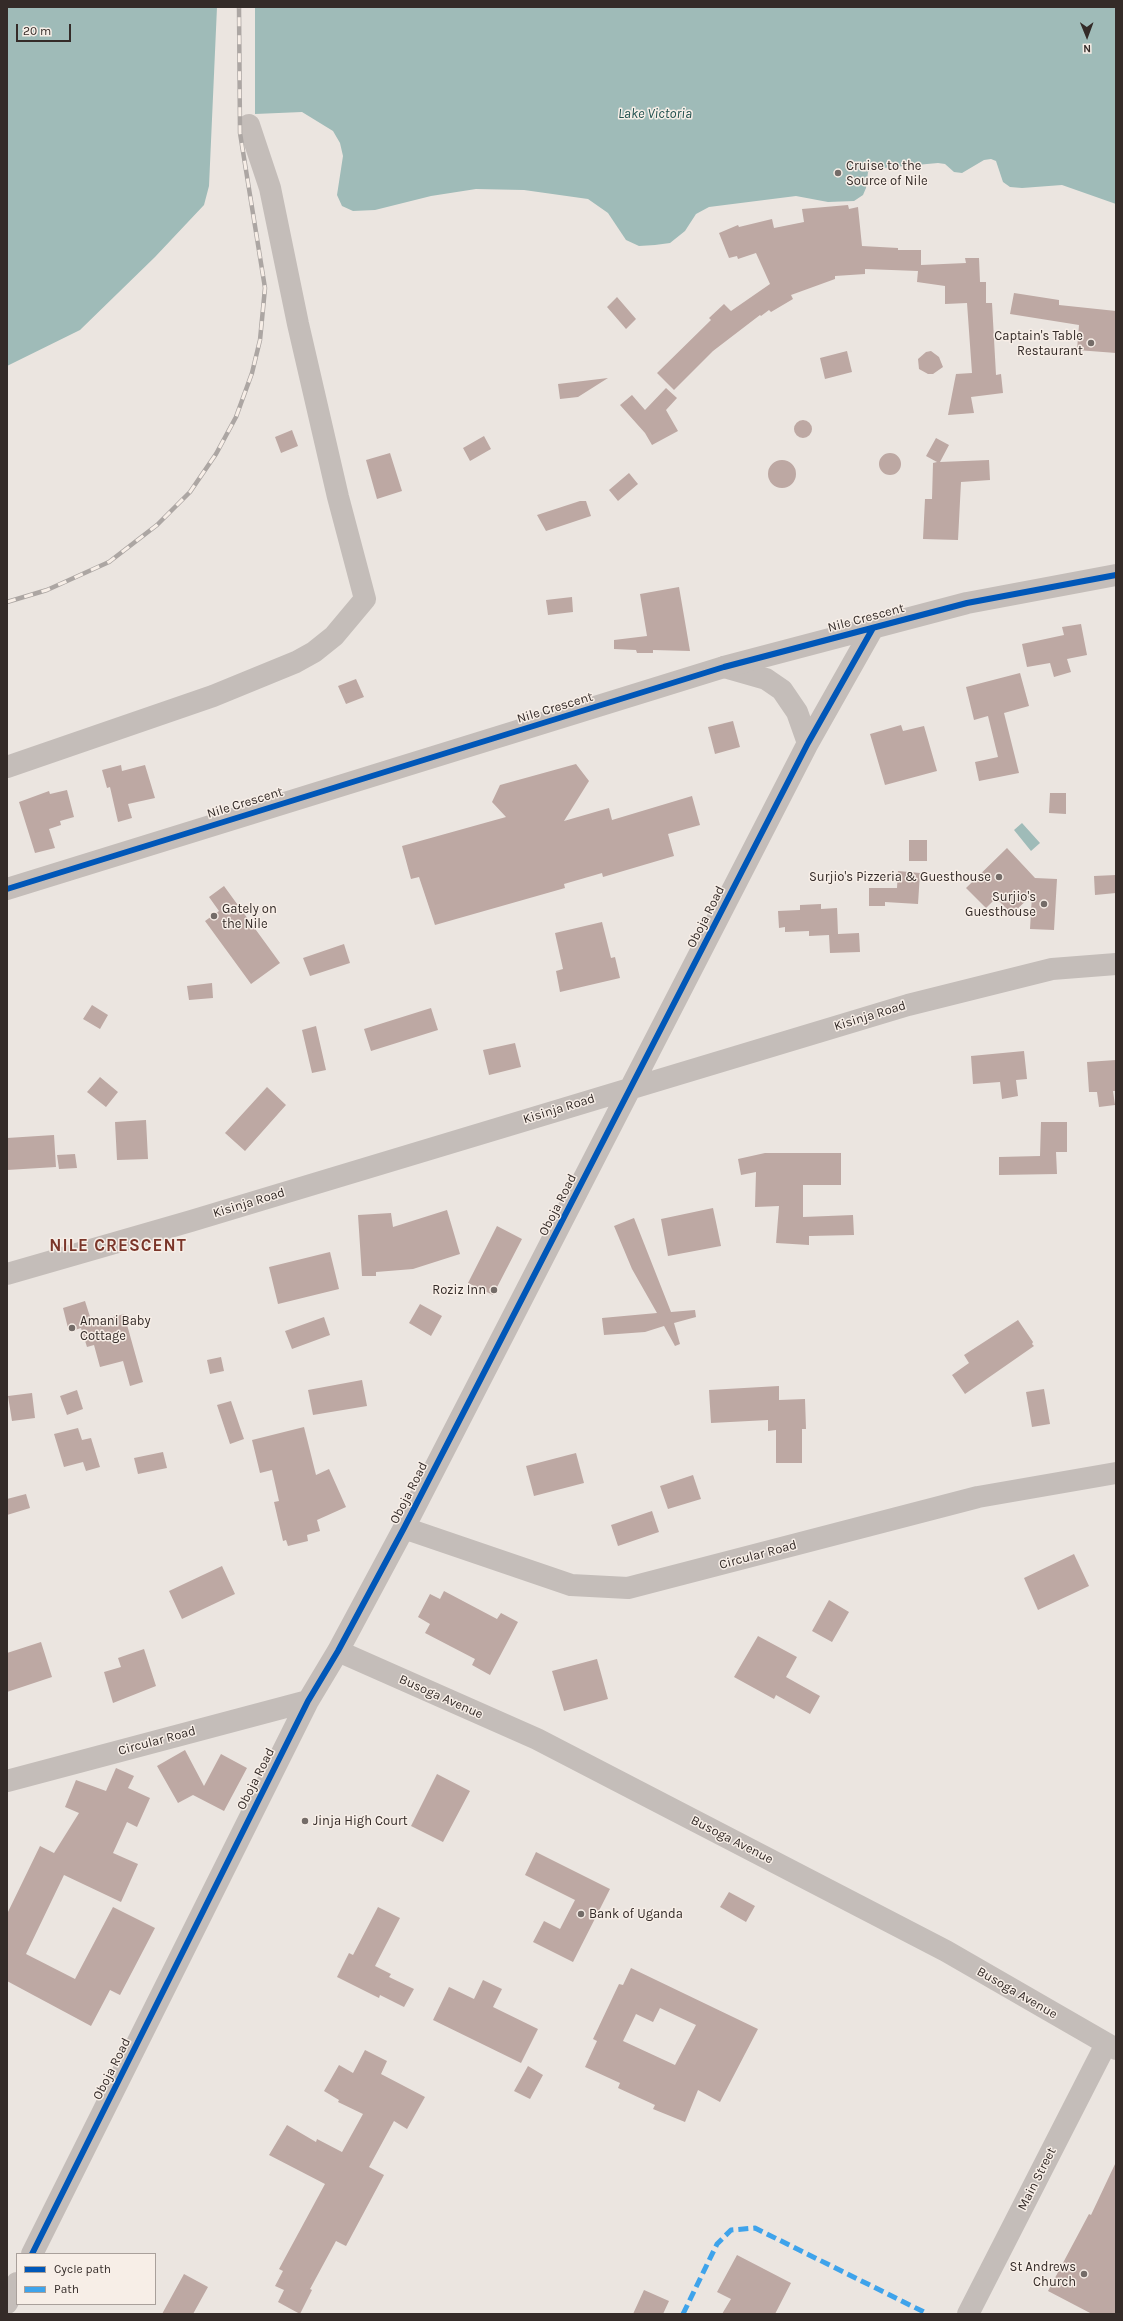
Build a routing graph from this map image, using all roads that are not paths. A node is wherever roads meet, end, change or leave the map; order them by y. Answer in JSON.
{"nodes":[{"id":1,"x":249,"y":125,"type":"dead end"},
{"id":2,"x":1116,"y":575,"type":"edge"},
{"id":3,"x":873,"y":628,"type":"junction"},
{"id":4,"x":724,"y":667,"type":"junction"},
{"id":5,"x":808,"y":743,"type":"junction"},
{"id":6,"x":7,"y":767,"type":"edge"},
{"id":7,"x":7,"y":889,"type":"edge"},
{"id":8,"x":1116,"y":964,"type":"edge"},
{"id":9,"x":631,"y":1087,"type":"junction"},
{"id":10,"x":7,"y":1274,"type":"edge"},
{"id":11,"x":1116,"y":1473,"type":"edge"},
{"id":12,"x":404,"y":1528,"type":"junction"},
{"id":13,"x":338,"y":1651,"type":"junction"},
{"id":14,"x":308,"y":1701,"type":"junction"},
{"id":15,"x":7,"y":1781,"type":"edge"},
{"id":16,"x":1111,"y":2047,"type":"edge"},
{"id":17,"x":32,"y":2253,"type":"edge"},
{"id":18,"x":16,"y":2285,"type":"edge"},
{"id":19,"x":7,"y":2303,"type":"edge"},
{"id":20,"x":968,"y":2314,"type":"edge"}],
"edges":[{"from":1,"to":6,"type":"street"},
{"from":2,"to":3,"type":"street","name":"Nile Crescent"},
{"from":3,"to":4,"type":"street","name":"Nile Crescent"},
{"from":3,"to":5,"type":"street","name":"Oboja Road"},
{"from":4,"to":5,"type":"street"},
{"from":4,"to":7,"type":"street","name":"Nile Crescent"},
{"from":5,"to":9,"type":"street","name":"Oboja Road"},
{"from":8,"to":9,"type":"street","name":"Kisinja Road"},
{"from":9,"to":10,"type":"street","name":"Kisinja Road"},
{"from":9,"to":12,"type":"street","name":"Oboja Road"},
{"from":11,"to":12,"type":"street","name":"Circular Road"},
{"from":12,"to":13,"type":"street","name":"Oboja Road"},
{"from":13,"to":14,"type":"street","name":"Oboja Road"},
{"from":13,"to":16,"type":"street","name":"Busoga Avenue"},
{"from":14,"to":15,"type":"street","name":"Circular Road"},
{"from":14,"to":17,"type":"street","name":"Oboja Road"},
{"from":16,"to":20,"type":"street","name":"Main Street"},
{"from":18,"to":19,"type":"street"}]}
